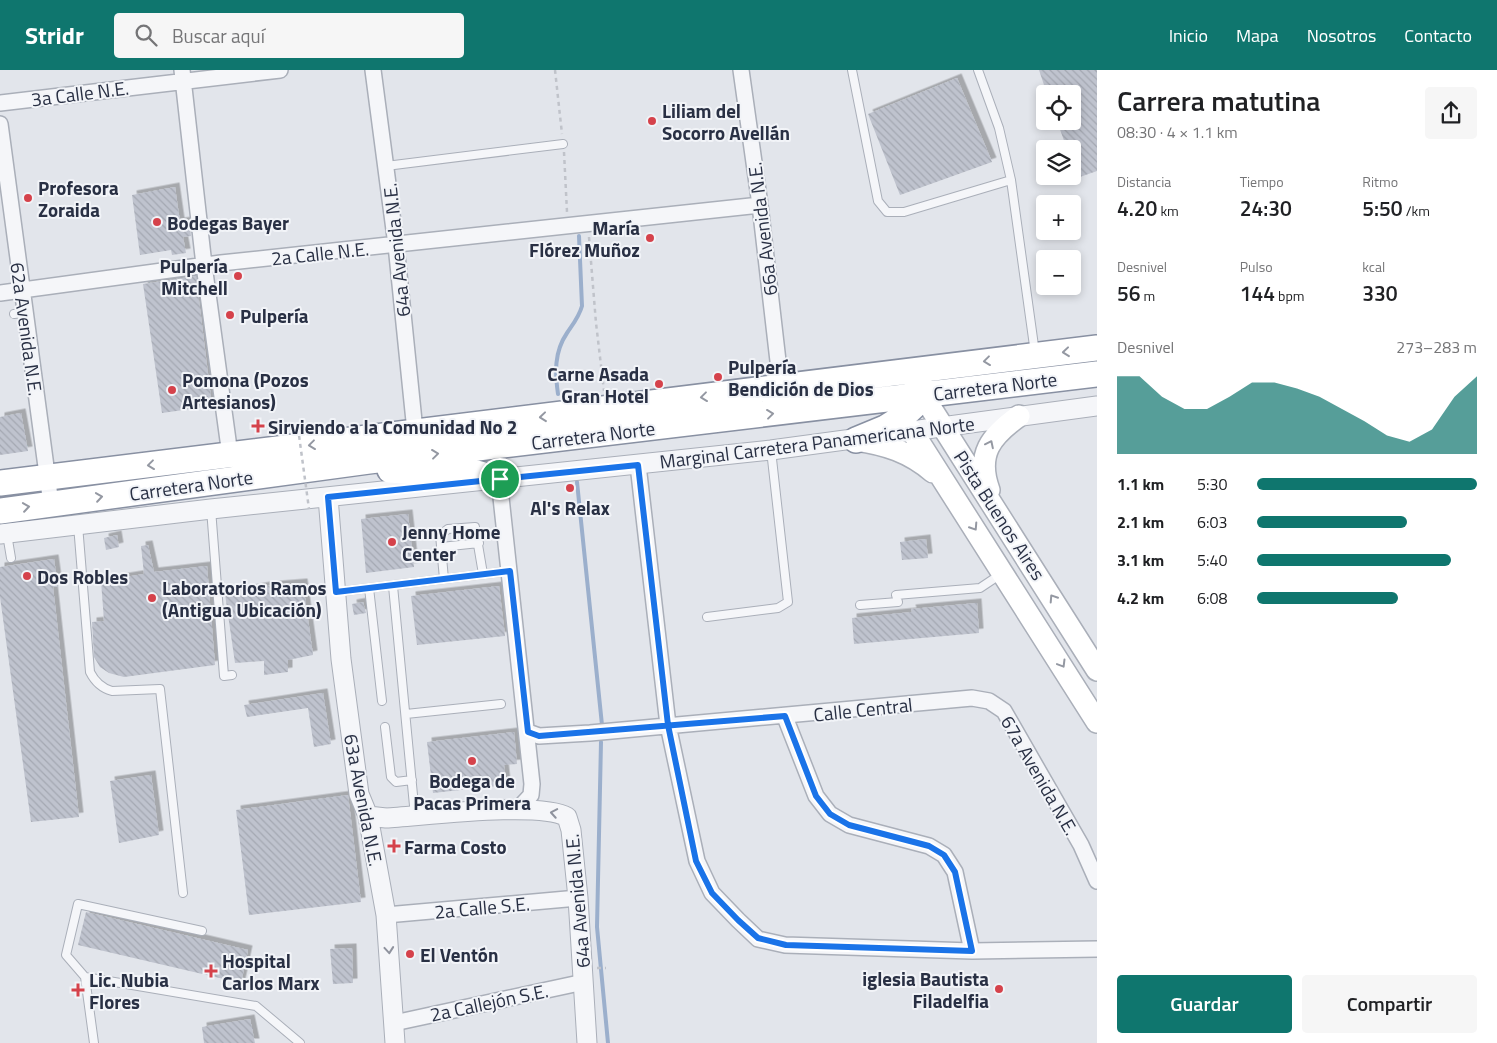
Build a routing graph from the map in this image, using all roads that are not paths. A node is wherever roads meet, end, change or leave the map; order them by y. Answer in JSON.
{"nodes":[{"id":1,"x":280,"y":70,"type":"edge"},
{"id":2,"x":373,"y":70,"type":"edge"},
{"id":3,"x":741,"y":70,"type":"edge"},
{"id":4,"x":852,"y":70,"type":"edge"},
{"id":5,"x":978,"y":70,"type":"edge"},
{"id":6,"x":183,"y":76,"type":"edge"},
{"id":7,"x":0,"y":103,"type":"edge"},
{"id":8,"x":0,"y":124,"type":"edge"},
{"id":9,"x":563,"y":144,"type":"dead end"},
{"id":10,"x":386,"y":166,"type":"junction"},
{"id":11,"x":1012,"y":180,"type":"junction"},
{"id":12,"x":760,"y":205,"type":"junction"},
{"id":13,"x":396,"y":245,"type":"junction"},
{"id":14,"x":204,"y":265,"type":"junction"},
{"id":15,"x":22,"y":292,"type":"junction"},
{"id":16,"x":0,"y":293,"type":"edge"},
{"id":17,"x":1097,"y":348,"type":"edge"},
{"id":18,"x":1035,"y":355,"type":"junction"},
{"id":19,"x":1097,"y":362,"type":"edge"},
{"id":20,"x":891,"y":374,"type":"junction"},
{"id":21,"x":1097,"y":374,"type":"edge"},
{"id":22,"x":781,"y":388,"type":"junction"},
{"id":23,"x":924,"y":395,"type":"junction"},
{"id":24,"x":1097,"y":406,"type":"edge"},
{"id":25,"x":1019,"y":416,"type":"junction"},
{"id":26,"x":944,"y":426,"type":"junction"},
{"id":27,"x":415,"y":431,"type":"junction"},
{"id":28,"x":912,"y":431,"type":"junction"},
{"id":29,"x":856,"y":440,"type":"junction"},
{"id":30,"x":771,"y":450,"type":"junction"},
{"id":31,"x":230,"y":455,"type":"junction"},
{"id":32,"x":369,"y":461,"type":"junction"},
{"id":33,"x":638,"y":465,"type":"junction"},
{"id":34,"x":47,"y":477,"type":"junction"},
{"id":35,"x":500,"y":479,"type":"junction"},
{"id":36,"x":0,"y":483,"type":"edge"},
{"id":37,"x":948,"y":486,"type":"junction"},
{"id":38,"x":328,"y":497,"type":"junction"},
{"id":39,"x":51,"y":504,"type":"junction"},
{"id":40,"x":995,"y":507,"type":"junction"},
{"id":41,"x":210,"y":509,"type":"junction"},
{"id":42,"x":78,"y":525,"type":"junction"},
{"id":43,"x":2,"y":526,"type":"edge"},
{"id":44,"x":479,"y":543,"type":"junction"},
{"id":45,"x":1019,"y":544,"type":"junction"},
{"id":46,"x":441,"y":547,"type":"junction"},
{"id":47,"x":11,"y":558,"type":"dead end"},
{"id":48,"x":999,"y":566,"type":"junction"},
{"id":49,"x":510,"y":571,"type":"junction"},
{"id":50,"x":483,"y":574,"type":"junction"},
{"id":51,"x":444,"y":580,"type":"junction"},
{"id":52,"x":393,"y":586,"type":"junction"},
{"id":53,"x":369,"y":588,"type":"junction"},
{"id":54,"x":336,"y":592,"type":"junction"},
{"id":55,"x":860,"y":605,"type":"dead end"},
{"id":56,"x":707,"y":618,"type":"dead end"},
{"id":57,"x":1095,"y":662,"type":"edge"},
{"id":58,"x":232,"y":675,"type":"dead end"},
{"id":59,"x":382,"y":701,"type":"dead end"},
{"id":60,"x":989,"y":701,"type":"joint"},
{"id":61,"x":501,"y":704,"type":"dead end"},
{"id":62,"x":406,"y":714,"type":"junction"},
{"id":63,"x":785,"y":716,"type":"junction"},
{"id":64,"x":1097,"y":722,"type":"edge"},
{"id":65,"x":668,"y":725,"type":"junction"},
{"id":66,"x":385,"y":727,"type":"dead end"},
{"id":67,"x":528,"y":732,"type":"junction"},
{"id":68,"x":412,"y":780,"type":"junction"},
{"id":69,"x":518,"y":809,"type":"junction"},
{"id":70,"x":368,"y":816,"type":"junction"},
{"id":71,"x":415,"y":816,"type":"junction"},
{"id":72,"x":1097,"y":881,"type":"edge"},
{"id":73,"x":183,"y":893,"type":"dead end"},
{"id":74,"x":578,"y":898,"type":"junction"},
{"id":75,"x":386,"y":915,"type":"junction"},
{"id":76,"x":202,"y":931,"type":"dead end"},
{"id":77,"x":1097,"y":949,"type":"edge"},
{"id":78,"x":972,"y":951,"type":"junction"},
{"id":79,"x":590,"y":975,"type":"junction"},
{"id":80,"x":86,"y":978,"type":"junction"},
{"id":81,"x":394,"y":1024,"type":"junction"},
{"id":82,"x":298,"y":1040,"type":"edge"},
{"id":83,"x":94,"y":1043,"type":"edge"},
{"id":84,"x":288,"y":1043,"type":"edge"},
{"id":85,"x":395,"y":1043,"type":"edge"},
{"id":86,"x":587,"y":1043,"type":"edge"}],
"edges":[{"from":1,"to":6,"type":"street","name":"3a Calle N.E."},
{"from":2,"to":10,"type":"street","name":"64a Avenida N.E."},
{"from":3,"to":12,"type":"street","name":"66a Avenida N.E."},
{"from":4,"to":11,"type":"lane"},
{"from":5,"to":11,"type":"lane"},
{"from":6,"to":7,"type":"street","name":"3a Calle N.E."},
{"from":6,"to":14,"type":"street"},
{"from":8,"to":15,"type":"street","name":"62a Avenida N.E."},
{"from":9,"to":10,"type":"lane"},
{"from":10,"to":13,"type":"street","name":"64a Avenida N.E."},
{"from":11,"to":18,"type":"lane"},
{"from":12,"to":13,"type":"street","name":"2a Calle N.E."},
{"from":12,"to":22,"type":"street","name":"66a Avenida N.E."},
{"from":13,"to":14,"type":"street","name":"2a Calle N.E."},
{"from":13,"to":27,"type":"street","name":"64a Avenida N.E."},
{"from":14,"to":15,"type":"street","name":"2a Calle N.E."},
{"from":14,"to":31,"type":"street"},
{"from":15,"to":16,"type":"street","name":"2a Calle N.E."},
{"from":15,"to":34,"type":"street","name":"62a Avenida N.E."},
{"from":17,"to":18,"type":"highway","name":"Carretera Norte","one_way":true},
{"from":18,"to":20,"type":"highway","name":"Carretera Norte","one_way":true},
{"from":19,"to":23,"type":"highway"},
{"from":20,"to":22,"type":"highway","name":"Carretera Norte"},
{"from":20,"to":23,"type":"main road","name":"Pista Buenos Aires"},
{"from":21,"to":23,"type":"highway","name":"Carretera Norte"},
{"from":22,"to":27,"type":"highway","name":"Carretera Norte","one_way":true},
{"from":23,"to":26,"type":"main road","name":"Pista Buenos Aires"},
{"from":23,"to":28,"type":"highway"},
{"from":23,"to":29,"type":"highway"},
{"from":32,"to":23,"type":"highway","name":"Carretera Norte","one_way":true},
{"from":24,"to":25,"type":"street","name":"Marginal Carretera Panamericana Norte"},
{"from":25,"to":26,"type":"street","name":"Marginal Carretera Panamericana Norte"},
{"from":40,"to":25,"type":"main road","one_way":true},
{"from":26,"to":28,"type":"street","name":"Marginal Carretera Panamericana Norte"},
{"from":26,"to":40,"type":"main road","name":"Pista Buenos Aires"},
{"from":27,"to":31,"type":"highway","name":"Carretera Norte","one_way":true},
{"from":28,"to":29,"type":"street","name":"Marginal Carretera Panamericana Norte"},
{"from":28,"to":37,"type":"main road","name":"Pista Buenos Aires"},
{"from":29,"to":30,"type":"street","name":"Marginal Carretera Panamericana Norte"},
{"from":29,"to":37,"type":"main road"},
{"from":30,"to":33,"type":"street","name":"Marginal Carretera Panamericana Norte"},
{"from":30,"to":56,"type":"lane"},
{"from":31,"to":34,"type":"highway","name":"Carretera Norte","one_way":true},
{"from":32,"to":35,"type":"highway"},
{"from":39,"to":32,"type":"highway","name":"Carretera Norte","one_way":true},
{"from":33,"to":35,"type":"street","name":"Marginal Carretera Panamericana Norte"},
{"from":33,"to":65,"type":"street"},
{"from":34,"to":36,"type":"highway","name":"Carretera Norte"},
{"from":34,"to":39,"type":"street","name":"62a Avenida N.E."},
{"from":35,"to":38,"type":"street","name":"Marginal Carretera Panamericana Norte"},
{"from":35,"to":49,"type":"street"},
{"from":37,"to":48,"type":"main road","name":"Pista Buenos Aires","one_way":true},
{"from":38,"to":41,"type":"street","name":"Marginal Carretera Panamericana Norte"},
{"from":38,"to":54,"type":"street","name":"63a Avenida N.E."},
{"from":43,"to":39,"type":"highway","name":"Carretera Norte","one_way":true},
{"from":40,"to":45,"type":"main road","name":"Pista Buenos Aires"},
{"from":41,"to":42,"type":"street","name":"Marginal Carretera Panamericana Norte"},
{"from":41,"to":58,"type":"lane"},
{"from":42,"to":43,"type":"street","name":"Marginal Carretera Panamericana Norte"},
{"from":42,"to":73,"type":"lane"},
{"from":43,"to":47,"type":"lane"},
{"from":44,"to":46,"type":"lane"},
{"from":44,"to":46,"type":"lane"},
{"from":44,"to":50,"type":"lane"},
{"from":45,"to":48,"type":"main road"},
{"from":57,"to":45,"type":"main road","name":"Pista Buenos Aires","one_way":true},
{"from":46,"to":51,"type":"lane"},
{"from":48,"to":55,"type":"lane"},
{"from":48,"to":64,"type":"main road","name":"Pista Buenos Aires","one_way":true},
{"from":49,"to":50,"type":"lane"},
{"from":49,"to":67,"type":"street"},
{"from":50,"to":51,"type":"lane"},
{"from":51,"to":52,"type":"lane"},
{"from":52,"to":53,"type":"lane"},
{"from":52,"to":62,"type":"lane"},
{"from":53,"to":54,"type":"lane"},
{"from":53,"to":59,"type":"lane"},
{"from":54,"to":70,"type":"street","name":"63a Avenida N.E."},
{"from":60,"to":63,"type":"street","name":"Calle Central"},
{"from":60,"to":72,"type":"street","name":"67a Avenida N.E."},
{"from":61,"to":62,"type":"lane"},
{"from":62,"to":68,"type":"lane"},
{"from":63,"to":65,"type":"street","name":"Calle Central"},
{"from":63,"to":78,"type":"street"},
{"from":65,"to":67,"type":"street","name":"Calle Central"},
{"from":65,"to":78,"type":"street"},
{"from":66,"to":68,"type":"lane"},
{"from":67,"to":69,"type":"street"},
{"from":68,"to":71,"type":"lane"},
{"from":69,"to":71,"type":"street"},
{"from":74,"to":69,"type":"street","name":"64a Avenida N.E.","one_way":true},
{"from":70,"to":71,"type":"street"},
{"from":70,"to":75,"type":"street","name":"63a Avenida N.E."},
{"from":74,"to":75,"type":"street","name":"2a Calle S.E."},
{"from":74,"to":79,"type":"street","name":"64a Avenida N.E."},
{"from":75,"to":81,"type":"street","name":"63a Avenida N.E.","one_way":true},
{"from":76,"to":80,"type":"lane"},
{"from":77,"to":78,"type":"street"},
{"from":79,"to":81,"type":"street","name":"2a Callejón S.E."},
{"from":79,"to":86,"type":"street","name":"64a Avenida N.E."},
{"from":80,"to":82,"type":"lane"},
{"from":80,"to":83,"type":"lane"},
{"from":81,"to":85,"type":"street","name":"63a Avenida N.E."},
{"from":82,"to":84,"type":"lane"}]}
